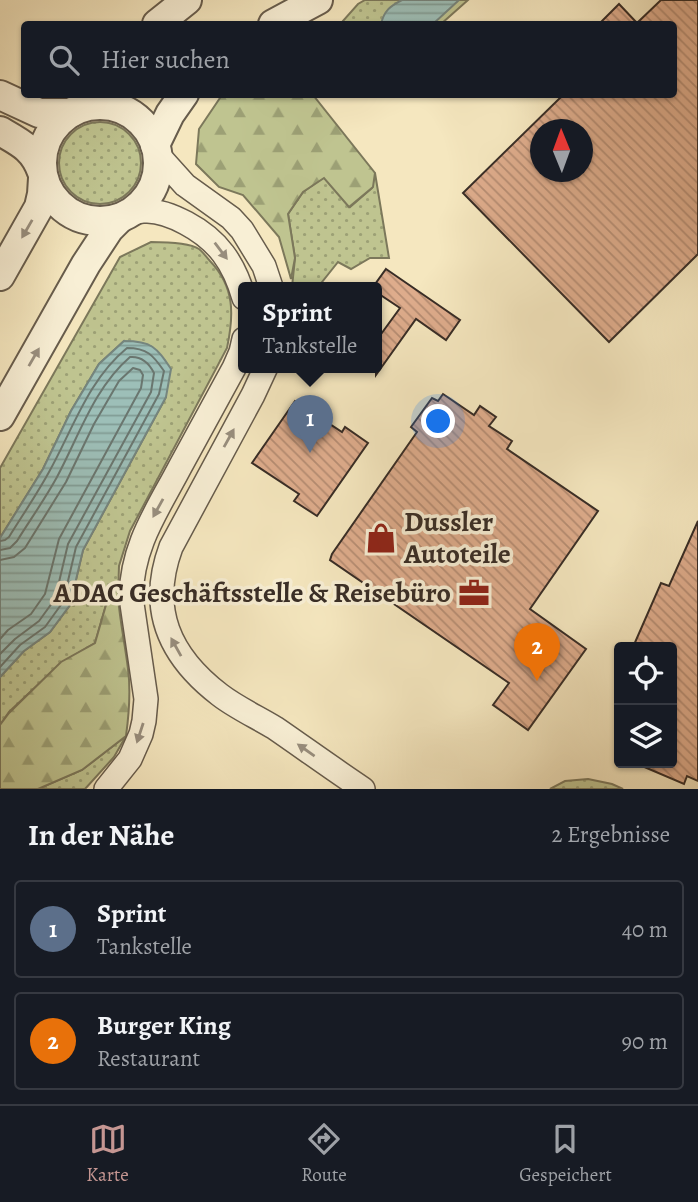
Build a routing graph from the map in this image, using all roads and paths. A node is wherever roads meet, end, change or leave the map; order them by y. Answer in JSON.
{"nodes":[{"id":1,"x":187,"y":0,"type":"edge"},
{"id":2,"x":318,"y":0,"type":"edge"},
{"id":3,"x":161,"y":21,"type":"edge"},
{"id":4,"x":279,"y":21,"type":"edge"},
{"id":5,"x":0,"y":95,"type":"edge"},
{"id":6,"x":181,"y":98,"type":"edge"},
{"id":7,"x":83,"y":105,"type":"edge"},
{"id":8,"x":0,"y":131,"type":"edge"},
{"id":9,"x":157,"y":150,"type":"junction"},
{"id":10,"x":43,"y":175,"type":"junction"},
{"id":11,"x":124,"y":216,"type":"junction"},
{"id":12,"x":0,"y":276,"type":"edge"},
{"id":13,"x":238,"y":282,"type":"edge"},
{"id":14,"x":269,"y":282,"type":"edge"},
{"id":15,"x":238,"y":359,"type":"edge"},
{"id":16,"x":263,"y":373,"type":"edge"},
{"id":17,"x":0,"y":416,"type":"edge"},
{"id":18,"x":106,"y":789,"type":"edge"},
{"id":19,"x":363,"y":789,"type":"edge"}],
"edges":[{"from":1,"to":3,"type":"street"},
{"from":2,"to":4,"type":"street"},
{"from":5,"to":7,"type":"street"},
{"from":6,"to":9,"type":"street"},
{"from":7,"to":9,"type":"street"},
{"from":7,"to":10,"type":"street"},
{"from":8,"to":10,"type":"street"},
{"from":9,"to":11,"type":"street"},
{"from":9,"to":14,"type":"street"},
{"from":10,"to":11,"type":"street"},
{"from":10,"to":12,"type":"street","one_way":true},
{"from":11,"to":13,"type":"street","one_way":true},
{"from":17,"to":11,"type":"street","one_way":true},
{"from":15,"to":18,"type":"street","one_way":true},
{"from":19,"to":16,"type":"street","one_way":true}]}
